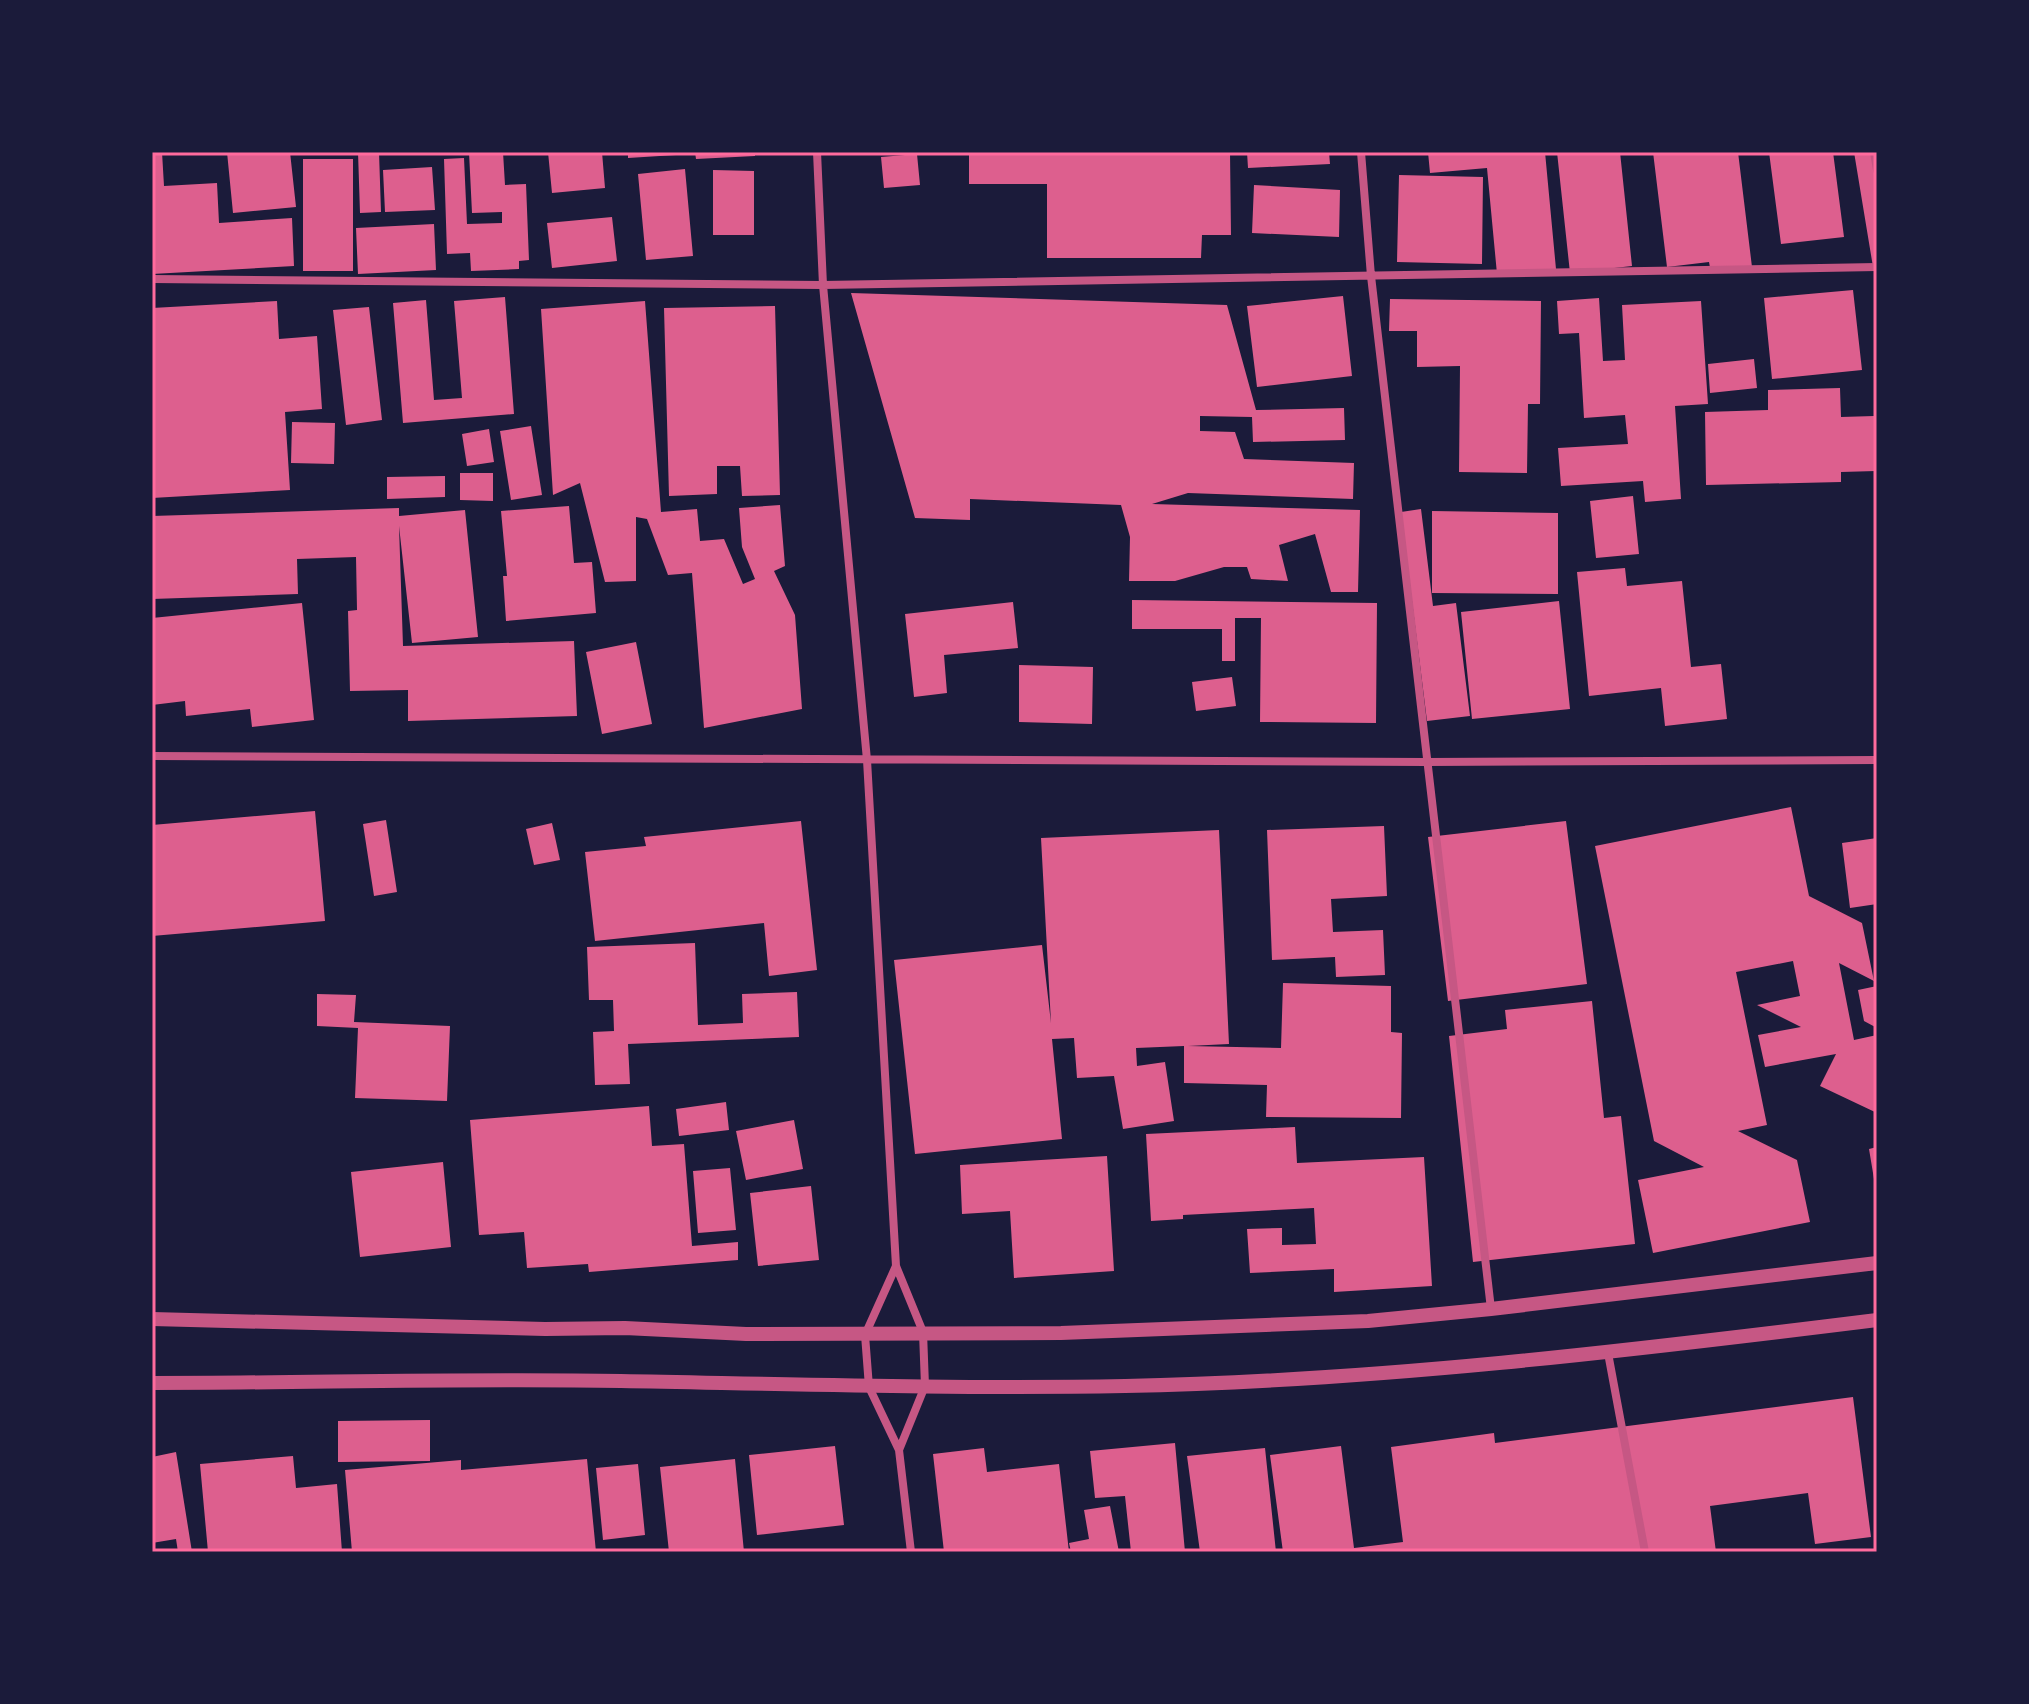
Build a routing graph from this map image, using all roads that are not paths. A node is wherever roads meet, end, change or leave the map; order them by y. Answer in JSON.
{"nodes":[{"id":1,"x":817,"y":152,"type":"edge"},
{"id":2,"x":1361,"y":152,"type":"edge"},
{"id":3,"x":1874,"y":152,"type":"edge"},
{"id":4,"x":1877,"y":170,"type":"edge"},
{"id":5,"x":1877,"y":267,"type":"edge"},
{"id":6,"x":1371,"y":276,"type":"junction"},
{"id":7,"x":152,"y":279,"type":"edge"},
{"id":8,"x":823,"y":285,"type":"junction"},
{"id":9,"x":152,"y":756,"type":"edge"},
{"id":10,"x":867,"y":760,"type":"junction"},
{"id":11,"x":1877,"y":760,"type":"edge"},
{"id":12,"x":1426,"y":762,"type":"junction"},
{"id":13,"x":1877,"y":1263,"type":"edge"},
{"id":14,"x":896,"y":1266,"type":"junction"},
{"id":15,"x":1491,"y":1309,"type":"junction"},
{"id":16,"x":152,"y":1312,"type":"edge"},
{"id":17,"x":152,"y":1319,"type":"edge"},
{"id":18,"x":1876,"y":1325,"type":"edge"},
{"id":19,"x":923,"y":1332,"type":"junction"},
{"id":20,"x":865,"y":1335,"type":"junction"},
{"id":21,"x":1608,"y":1353,"type":"junction"},
{"id":22,"x":152,"y":1383,"type":"edge"},
{"id":23,"x":925,"y":1386,"type":"junction"},
{"id":24,"x":869,"y":1387,"type":"junction"},
{"id":25,"x":899,"y":1450,"type":"junction"},
{"id":26,"x":911,"y":1552,"type":"edge"},
{"id":27,"x":1645,"y":1552,"type":"edge"}],
"edges":[{"from":1,"to":8,"type":"street"},
{"from":2,"to":6,"type":"street"},
{"from":3,"to":4,"type":"street"},
{"from":5,"to":6,"type":"street"},
{"from":6,"to":8,"type":"street"},
{"from":6,"to":12,"type":"street"},
{"from":7,"to":8,"type":"street"},
{"from":8,"to":10,"type":"street"},
{"from":9,"to":10,"type":"street"},
{"from":10,"to":12,"type":"street"},
{"from":10,"to":14,"type":"street"},
{"from":11,"to":12,"type":"street"},
{"from":12,"to":15,"type":"street"},
{"from":13,"to":15,"type":"street"},
{"from":14,"to":19,"type":"street"},
{"from":14,"to":20,"type":"street"},
{"from":15,"to":19,"type":"street"},
{"from":16,"to":17,"type":"street"},
{"from":17,"to":20,"type":"street"},
{"from":18,"to":21,"type":"street"},
{"from":19,"to":20,"type":"street"},
{"from":19,"to":23,"type":"street"},
{"from":20,"to":24,"type":"street"},
{"from":21,"to":23,"type":"street"},
{"from":21,"to":27,"type":"street"},
{"from":22,"to":24,"type":"street"},
{"from":23,"to":24,"type":"street"},
{"from":23,"to":25,"type":"street"},
{"from":24,"to":25,"type":"street"},
{"from":25,"to":26,"type":"street"}]}
